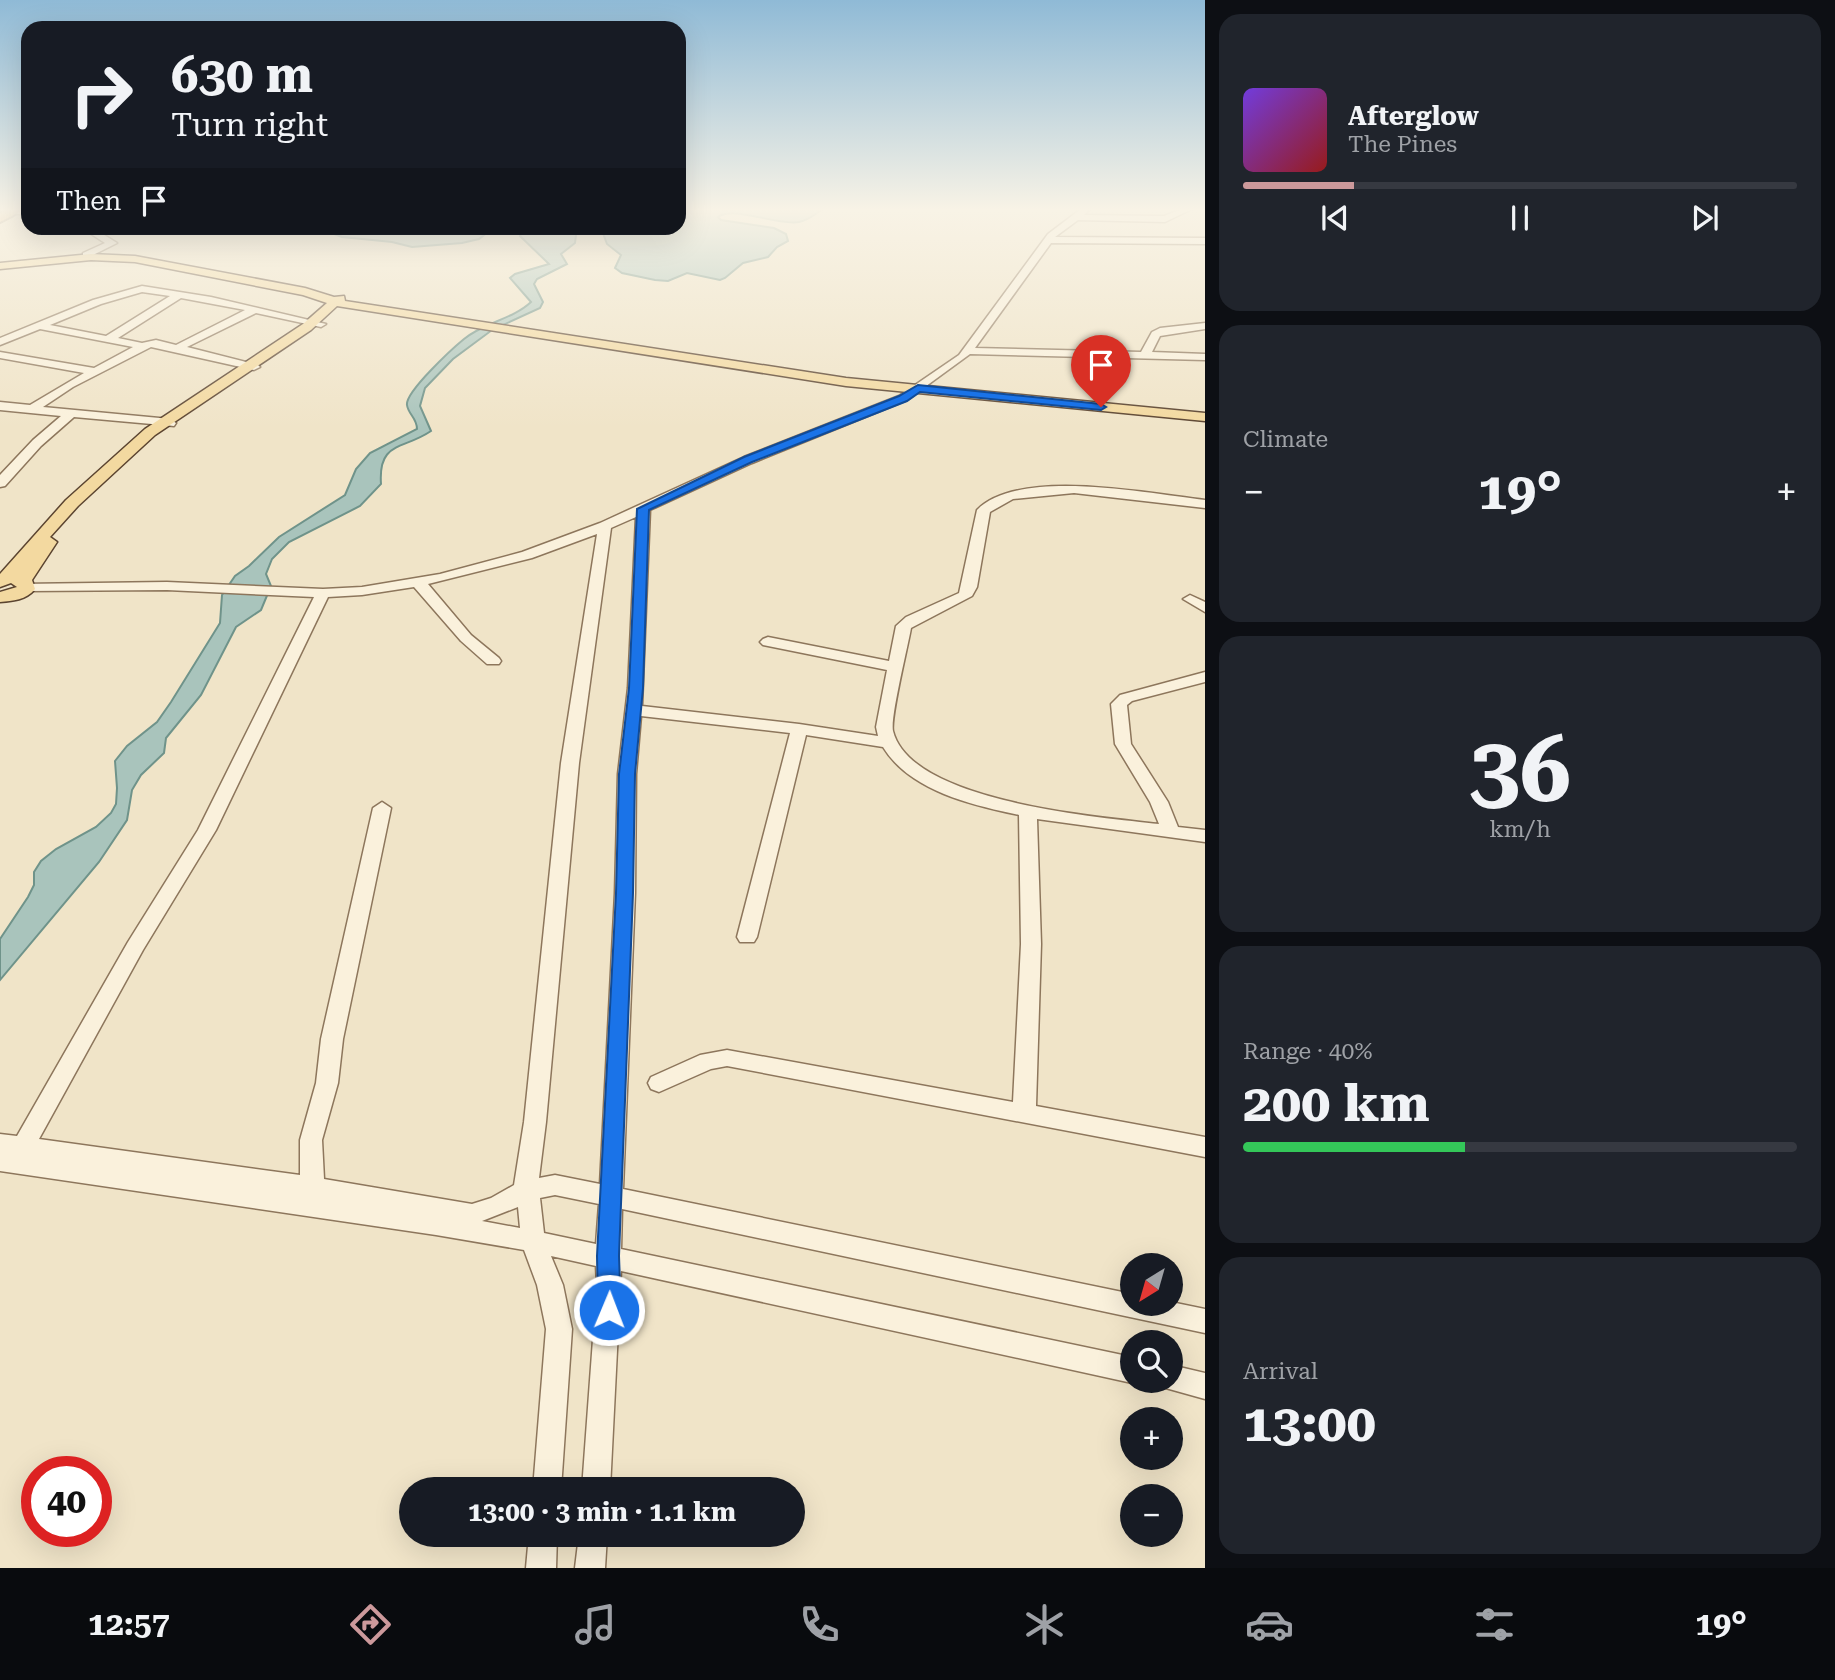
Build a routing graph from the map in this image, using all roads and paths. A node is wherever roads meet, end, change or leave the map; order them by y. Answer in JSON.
{"nodes":[{"id":1,"x":254,"y":282,"type":"edge"},
{"id":2,"x":272,"y":282,"type":"edge"},
{"id":3,"x":1018,"y":282,"type":"edge"},
{"id":4,"x":179,"y":295,"type":"junction"},
{"id":5,"x":339,"y":301,"type":"junction"},
{"id":6,"x":252,"y":311,"type":"junction"},
{"id":7,"x":317,"y":324,"type":"junction"},
{"id":8,"x":37,"y":326,"type":"junction"},
{"id":9,"x":1205,"y":326,"type":"edge"},
{"id":10,"x":107,"y":340,"type":"junction"},
{"id":11,"x":0,"y":341,"type":"edge"},
{"id":12,"x":143,"y":346,"type":"junction"},
{"id":13,"x":177,"y":348,"type":"junction"},
{"id":14,"x":968,"y":351,"type":"junction"},
{"id":15,"x":0,"y":355,"type":"edge"},
{"id":16,"x":1145,"y":356,"type":"junction"},
{"id":17,"x":1205,"y":357,"type":"edge"},
{"id":18,"x":251,"y":367,"type":"junction"},
{"id":19,"x":94,"y":372,"type":"junction"},
{"id":20,"x":922,"y":386,"type":"junction"},
{"id":21,"x":0,"y":406,"type":"edge"},
{"id":22,"x":32,"y":409,"type":"junction"},
{"id":23,"x":1205,"y":410,"type":"edge"},
{"id":24,"x":71,"y":413,"type":"junction"},
{"id":25,"x":1205,"y":417,"type":"edge"},
{"id":26,"x":166,"y":422,"type":"junction"},
{"id":27,"x":0,"y":483,"type":"edge"},
{"id":28,"x":1205,"y":504,"type":"edge"},
{"id":29,"x":643,"y":509,"type":"junction"},
{"id":30,"x":605,"y":526,"type":"junction"},
{"id":31,"x":418,"y":582,"type":"junction"},
{"id":32,"x":11,"y":587,"type":"edge"},
{"id":33,"x":323,"y":593,"type":"junction"},
{"id":34,"x":1190,"y":599,"type":"dead end"},
{"id":35,"x":0,"y":607,"type":"edge"},
{"id":36,"x":1205,"y":608,"type":"edge"},
{"id":37,"x":768,"y":642,"type":"dead end"},
{"id":38,"x":493,"y":661,"type":"dead end"},
{"id":39,"x":897,"y":667,"type":"junction"},
{"id":40,"x":1205,"y":677,"type":"edge"},
{"id":41,"x":633,"y":710,"type":"junction"},
{"id":42,"x":799,"y":729,"type":"junction"},
{"id":43,"x":888,"y":743,"type":"junction"},
{"id":44,"x":382,"y":808,"type":"dead end"},
{"id":45,"x":1028,"y":811,"type":"junction"},
{"id":46,"x":1171,"y":832,"type":"junction"},
{"id":47,"x":1205,"y":836,"type":"edge"},
{"id":48,"x":747,"y":937,"type":"dead end"},
{"id":49,"x":659,"y":1083,"type":"dead end"},
{"id":50,"x":1024,"y":1114,"type":"junction"},
{"id":51,"x":12,"y":1145,"type":"edge"},
{"id":52,"x":1205,"y":1147,"type":"edge"},
{"id":53,"x":0,"y":1161,"type":"edge"},
{"id":54,"x":312,"y":1187,"type":"junction"},
{"id":55,"x":525,"y":1191,"type":"junction"},
{"id":56,"x":610,"y":1195,"type":"junction"},
{"id":57,"x":533,"y":1241,"type":"junction"},
{"id":58,"x":608,"y":1256,"type":"junction"},
{"id":59,"x":1205,"y":1321,"type":"edge"},
{"id":60,"x":1120,"y":1367,"type":"edge"},
{"id":61,"x":1183,"y":1381,"type":"edge"},
{"id":62,"x":1205,"y":1386,"type":"edge"},
{"id":63,"x":548,"y":1477,"type":"edge"},
{"id":64,"x":597,"y":1477,"type":"edge"},
{"id":65,"x":542,"y":1547,"type":"edge"},
{"id":66,"x":592,"y":1547,"type":"edge"},
{"id":67,"x":541,"y":1568,"type":"edge"},
{"id":68,"x":590,"y":1568,"type":"edge"}],
"edges":[{"from":1,"to":5,"type":"main road"},
{"from":2,"to":5,"type":"main road"},
{"from":3,"to":14,"type":"street"},
{"from":4,"to":6,"type":"street"},
{"from":4,"to":8,"type":"street"},
{"from":4,"to":10,"type":"street"},
{"from":5,"to":7,"type":"main road"},
{"from":5,"to":20,"type":"main road"},
{"from":6,"to":7,"type":"street"},
{"from":6,"to":13,"type":"street"},
{"from":7,"to":18,"type":"main road"},
{"from":8,"to":10,"type":"street"},
{"from":8,"to":11,"type":"street"},
{"from":9,"to":16,"type":"street"},
{"from":10,"to":12,"type":"street"},
{"from":12,"to":13,"type":"street"},
{"from":12,"to":19,"type":"street"},
{"from":13,"to":18,"type":"street"},
{"from":14,"to":16,"type":"street"},
{"from":14,"to":20,"type":"street"},
{"from":15,"to":19,"type":"street"},
{"from":16,"to":17,"type":"street"},
{"from":18,"to":26,"type":"main road"},
{"from":19,"to":22,"type":"street"},
{"from":20,"to":23,"type":"main road"},
{"from":20,"to":25,"type":"main road"},
{"from":20,"to":29,"type":"street"},
{"from":21,"to":22,"type":"street"},
{"from":22,"to":24,"type":"street"},
{"from":24,"to":26,"type":"street"},
{"from":24,"to":27,"type":"street"},
{"from":26,"to":32,"type":"main road"},
{"from":26,"to":32,"type":"main road"},
{"from":28,"to":39,"type":"street"},
{"from":29,"to":30,"type":"street"},
{"from":29,"to":41,"type":"street"},
{"from":30,"to":31,"type":"street"},
{"from":30,"to":55,"type":"street"},
{"from":31,"to":33,"type":"street"},
{"from":31,"to":38,"type":"street"},
{"from":32,"to":33,"type":"street"},
{"from":32,"to":35,"type":"main road"},
{"from":33,"to":51,"type":"street"},
{"from":34,"to":36,"type":"street"},
{"from":37,"to":39,"type":"street"},
{"from":39,"to":43,"type":"street"},
{"from":40,"to":46,"type":"street"},
{"from":41,"to":42,"type":"street"},
{"from":41,"to":56,"type":"street"},
{"from":42,"to":43,"type":"street"},
{"from":42,"to":48,"type":"street"},
{"from":43,"to":45,"type":"street"},
{"from":44,"to":54,"type":"street"},
{"from":45,"to":46,"type":"street"},
{"from":45,"to":50,"type":"street"},
{"from":46,"to":47,"type":"street"},
{"from":49,"to":50,"type":"street"},
{"from":50,"to":52,"type":"street"},
{"from":51,"to":54,"type":"street"},
{"from":53,"to":57,"type":"street"},
{"from":54,"to":55,"type":"street"},
{"from":55,"to":56,"type":"street"},
{"from":55,"to":57,"type":"street"},
{"from":56,"to":58,"type":"street"},
{"from":56,"to":59,"type":"street"},
{"from":57,"to":58,"type":"street"},
{"from":57,"to":63,"type":"street"},
{"from":58,"to":60,"type":"street"},
{"from":58,"to":64,"type":"street"},
{"from":61,"to":62,"type":"street"},
{"from":65,"to":67,"type":"street"},
{"from":66,"to":68,"type":"street"}]}
